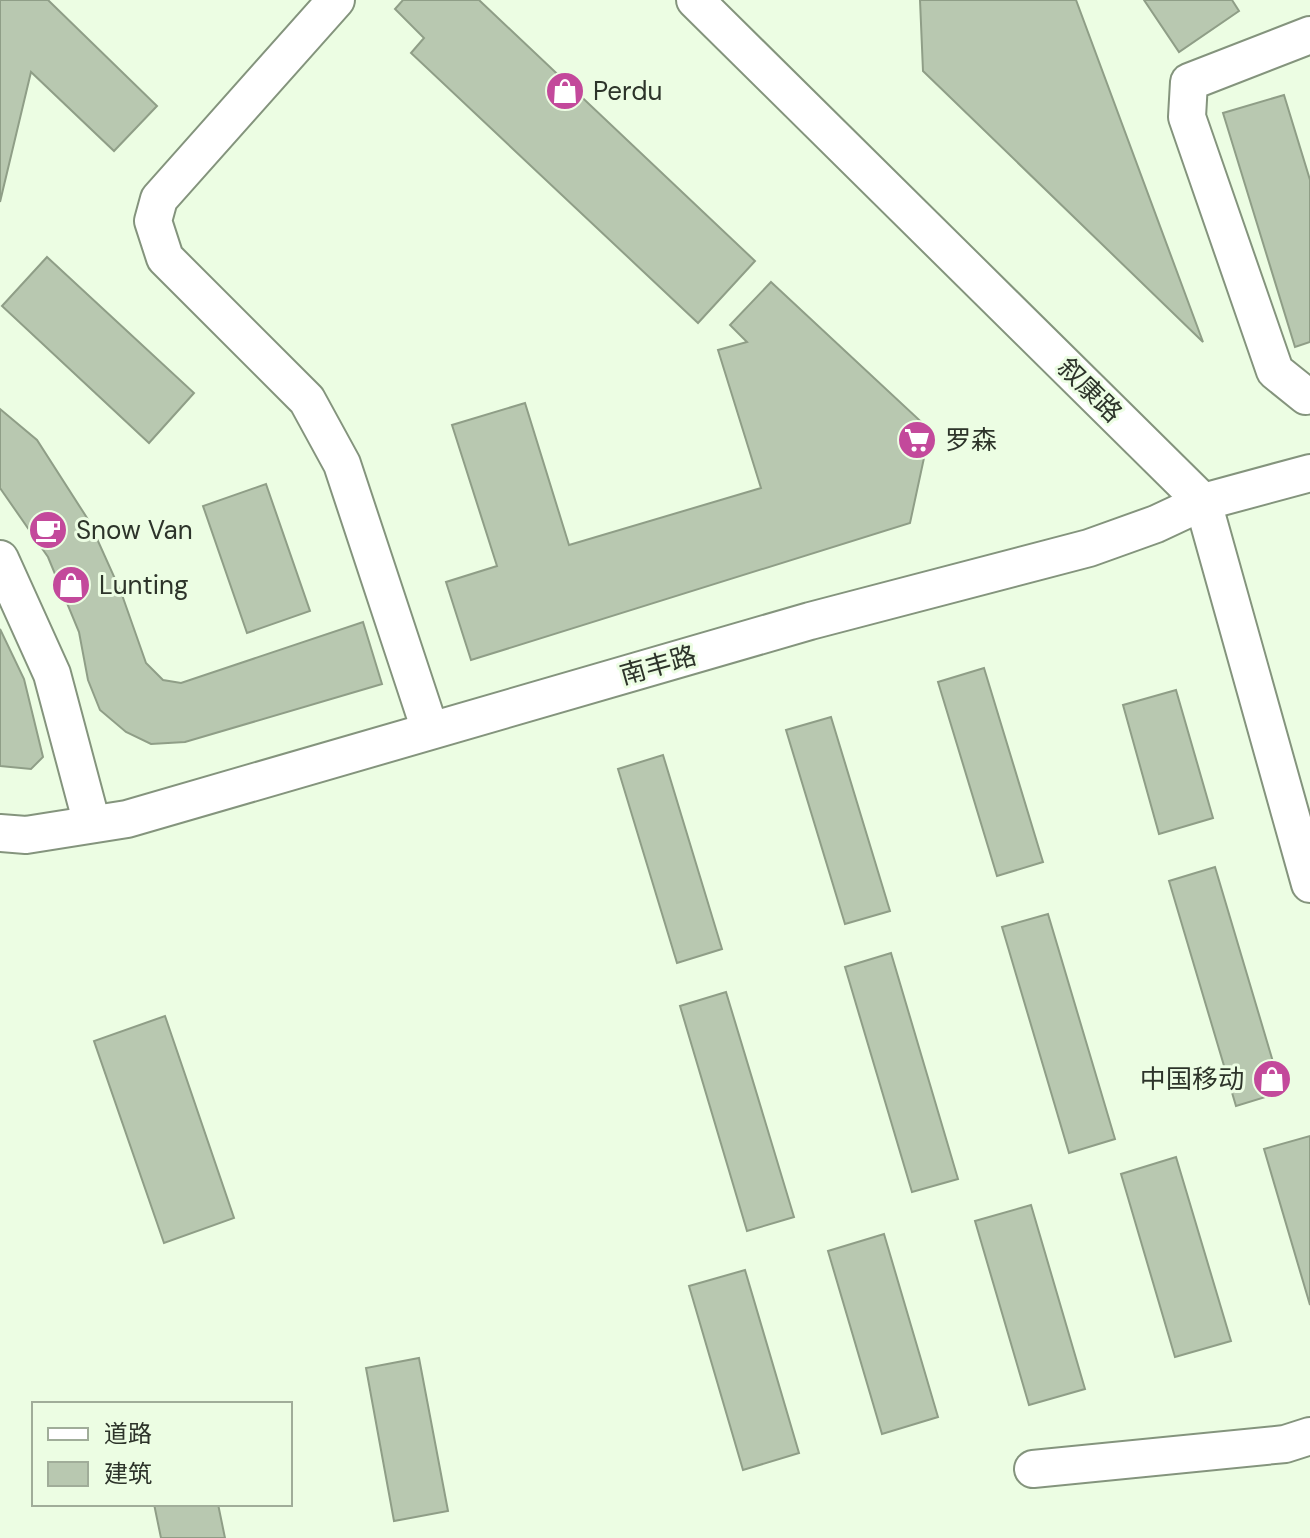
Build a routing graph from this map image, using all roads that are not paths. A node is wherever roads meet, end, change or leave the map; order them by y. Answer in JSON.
{"nodes":[{"id":1,"x":336,"y":0,"type":"edge"},
{"id":2,"x":695,"y":0,"type":"edge"},
{"id":3,"x":1310,"y":35,"type":"edge"},
{"id":4,"x":1310,"y":395,"type":"edge"},
{"id":5,"x":1310,"y":473,"type":"edge"},
{"id":6,"x":1203,"y":502,"type":"junction"},
{"id":7,"x":0,"y":559,"type":"edge"},
{"id":8,"x":430,"y":730,"type":"junction"},
{"id":9,"x":92,"y":824,"type":"junction"},
{"id":10,"x":0,"y":833,"type":"edge"},
{"id":11,"x":1310,"y":884,"type":"edge"},
{"id":12,"x":1310,"y":1436,"type":"edge"},
{"id":13,"x":1033,"y":1469,"type":"dead end"}],
"edges":[{"from":1,"to":8,"type":"street"},
{"from":2,"to":6,"type":"street","name":"叙康路"},
{"from":3,"to":4,"type":"street"},
{"from":5,"to":6,"type":"street","name":"南丰路"},
{"from":6,"to":8,"type":"street","name":"南丰路"},
{"from":6,"to":11,"type":"street","name":"叙康路"},
{"from":7,"to":9,"type":"street"},
{"from":8,"to":9,"type":"street","name":"南丰路"},
{"from":9,"to":10,"type":"street","name":"南丰路"},
{"from":12,"to":13,"type":"street"}]}
